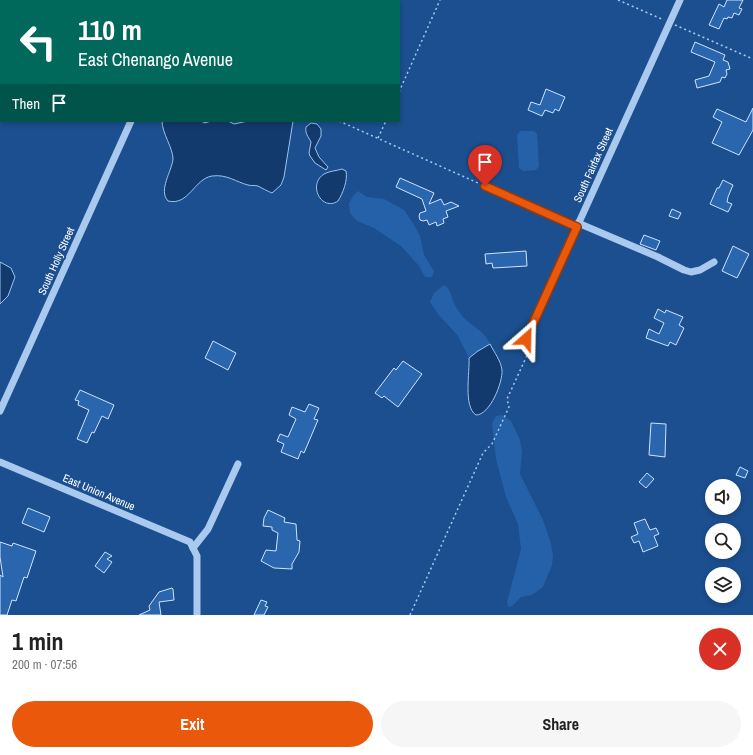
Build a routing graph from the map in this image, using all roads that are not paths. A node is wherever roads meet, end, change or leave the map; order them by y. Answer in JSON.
{"nodes":[{"id":1,"x":680,"y":0,"type":"edge"},
{"id":2,"x":131,"y":122,"type":"edge"},
{"id":3,"x":485,"y":186,"type":"road end"},
{"id":4,"x":578,"y":225,"type":"junction"},
{"id":5,"x":714,"y":262,"type":"dead end"},
{"id":6,"x":526,"y":339,"type":"road end"},
{"id":7,"x":0,"y":411,"type":"edge"},
{"id":8,"x":0,"y":462,"type":"edge"},
{"id":9,"x":238,"y":464,"type":"dead end"},
{"id":10,"x":191,"y":545,"type":"junction"},
{"id":11,"x":197,"y":615,"type":"edge"}],
"edges":[{"from":1,"to":4,"type":"street","name":"South Fairfax Street"},
{"from":2,"to":7,"type":"street","name":"South Holly Street"},
{"from":3,"to":4,"type":"street"},
{"from":4,"to":5,"type":"street"},
{"from":4,"to":6,"type":"street","name":"South Fairfax Street"},
{"from":8,"to":10,"type":"street","name":"East Union Avenue"},
{"from":9,"to":10,"type":"street"},
{"from":10,"to":11,"type":"street"}]}
